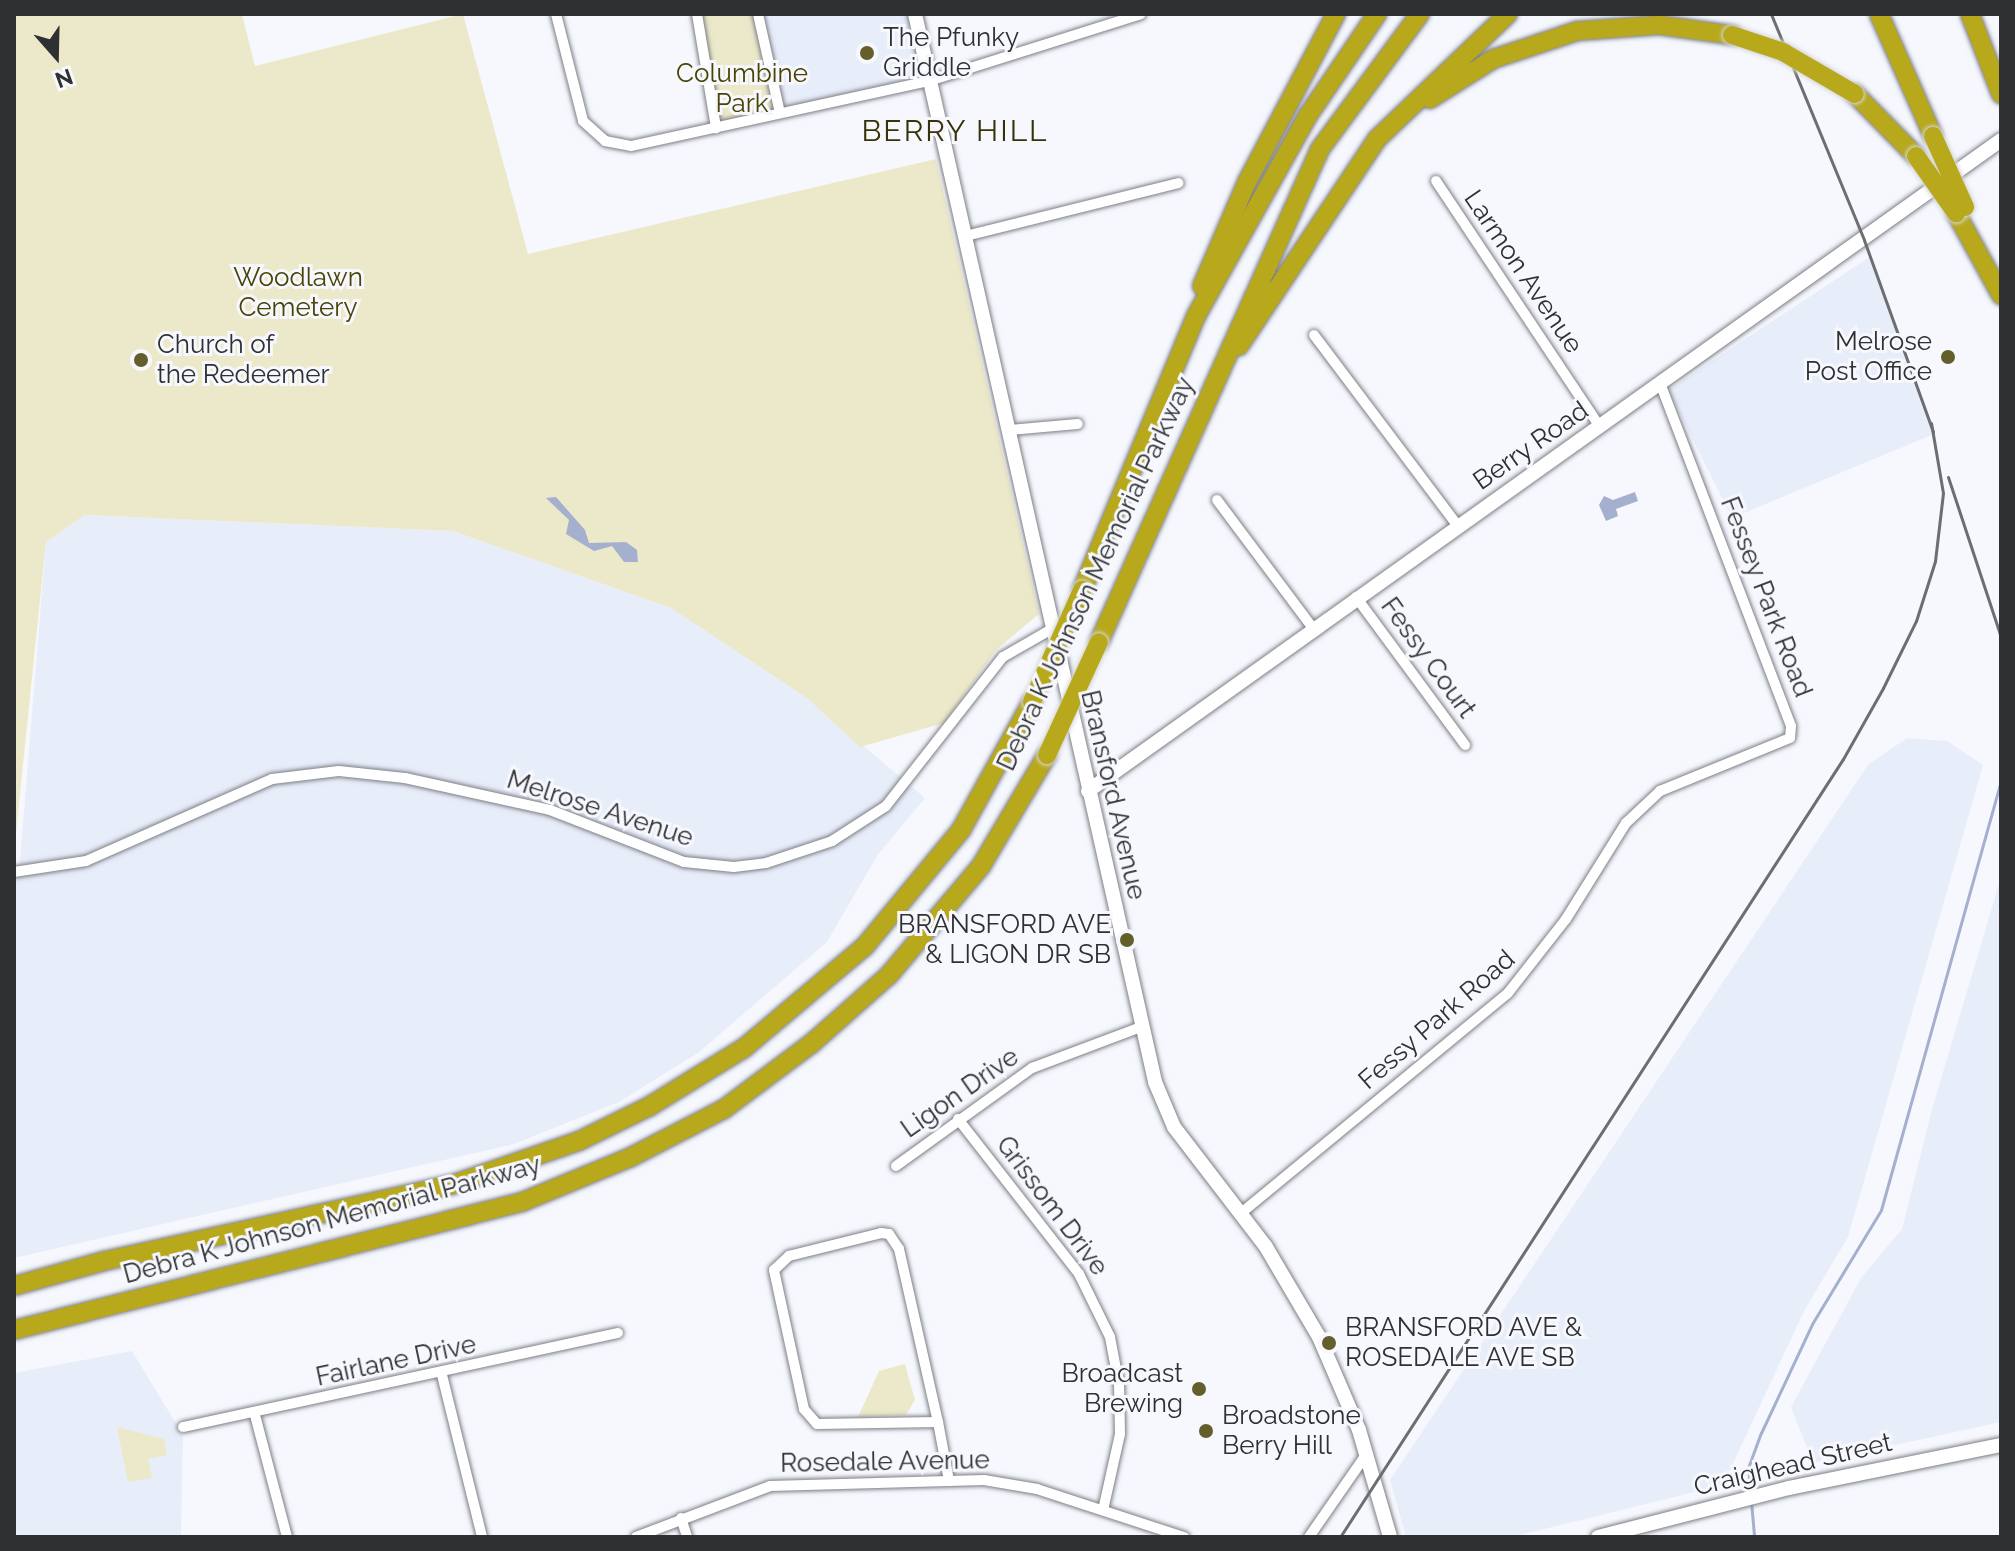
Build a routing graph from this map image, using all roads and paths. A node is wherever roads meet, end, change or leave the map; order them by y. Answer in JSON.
{"nodes":[{"id":1,"x":556,"y":14,"type":"edge"},
{"id":2,"x":697,"y":14,"type":"edge"},
{"id":3,"x":758,"y":14,"type":"edge"},
{"id":4,"x":915,"y":14,"type":"edge"},
{"id":5,"x":1141,"y":14,"type":"edge"},
{"id":6,"x":1336,"y":14,"type":"edge"},
{"id":7,"x":1377,"y":14,"type":"edge"},
{"id":8,"x":1420,"y":14,"type":"edge"},
{"id":9,"x":1508,"y":14,"type":"edge"},
{"id":10,"x":1879,"y":14,"type":"edge"},
{"id":11,"x":1970,"y":14,"type":"edge"},
{"id":12,"x":929,"y":81,"type":"junction"},
{"id":13,"x":2000,"y":91,"type":"edge"},
{"id":14,"x":780,"y":113,"type":"junction"},
{"id":15,"x":716,"y":128,"type":"junction"},
{"id":16,"x":2001,"y":140,"type":"edge"},
{"id":17,"x":1371,"y":151,"type":"junction"},
{"id":18,"x":1436,"y":181,"type":"dead end"},
{"id":19,"x":1179,"y":183,"type":"dead end"},
{"id":20,"x":1961,"y":210,"type":"junction"},
{"id":21,"x":966,"y":236,"type":"junction"},
{"id":22,"x":1998,"y":288,"type":"edge"},
{"id":23,"x":1196,"y":316,"type":"junction"},
{"id":24,"x":1314,"y":335,"type":"dead end"},
{"id":25,"x":1661,"y":386,"type":"junction"},
{"id":26,"x":1203,"y":402,"type":"junction"},
{"id":27,"x":1078,"y":424,"type":"dead end"},
{"id":28,"x":1600,"y":427,"type":"junction"},
{"id":29,"x":1009,"y":430,"type":"junction"},
{"id":30,"x":1217,"y":500,"type":"dead end"},
{"id":31,"x":1458,"y":526,"type":"junction"},
{"id":32,"x":1356,"y":597,"type":"junction"},
{"id":33,"x":1312,"y":627,"type":"junction"},
{"id":34,"x":1050,"y":630,"type":"junction"},
{"id":35,"x":1465,"y":745,"type":"dead end"},
{"id":36,"x":1088,"y":791,"type":"junction"},
{"id":37,"x":1660,"y":791,"type":"joint"},
{"id":38,"x":14,"y":872,"type":"edge"},
{"id":39,"x":1141,"y":1027,"type":"junction"},
{"id":40,"x":958,"y":1119,"type":"junction"},
{"id":41,"x":896,"y":1166,"type":"dead end"},
{"id":42,"x":1240,"y":1214,"type":"junction"},
{"id":43,"x":14,"y":1286,"type":"edge"},
{"id":44,"x":14,"y":1330,"type":"edge"},
{"id":45,"x":618,"y":1333,"type":"dead end"},
{"id":46,"x":442,"y":1375,"type":"junction"},
{"id":47,"x":255,"y":1415,"type":"junction"},
{"id":48,"x":938,"y":1422,"type":"junction"},
{"id":49,"x":183,"y":1427,"type":"dead end"},
{"id":50,"x":2001,"y":1445,"type":"edge"},
{"id":51,"x":1365,"y":1456,"type":"junction"},
{"id":52,"x":949,"y":1481,"type":"junction"},
{"id":53,"x":1103,"y":1510,"type":"junction"},
{"id":54,"x":681,"y":1518,"type":"junction"},
{"id":55,"x":287,"y":1537,"type":"edge"},
{"id":56,"x":482,"y":1537,"type":"edge"},
{"id":57,"x":636,"y":1537,"type":"edge"},
{"id":58,"x":687,"y":1537,"type":"edge"},
{"id":59,"x":1184,"y":1537,"type":"edge"},
{"id":60,"x":1309,"y":1537,"type":"edge"},
{"id":61,"x":1390,"y":1537,"type":"edge"},
{"id":62,"x":1598,"y":1537,"type":"edge"}],
"edges":[{"from":1,"to":15,"type":"street"},
{"from":2,"to":15,"type":"street"},
{"from":3,"to":14,"type":"street"},
{"from":4,"to":12,"type":"main road","name":"Bransford Avenue"},
{"from":5,"to":12,"type":"street"},
{"from":6,"to":23,"type":"highway"},
{"from":7,"to":23,"type":"highway","name":"Debra K Johnson Memorial Parkway"},
{"from":8,"to":26,"type":"highway","name":"Debra K Johnson Memorial Parkway"},
{"from":9,"to":17,"type":"highway"},
{"from":10,"to":20,"type":"highway","bridge":true},
{"from":11,"to":13,"type":"highway"},
{"from":12,"to":14,"type":"street"},
{"from":12,"to":21,"type":"main road","name":"Bransford Avenue"},
{"from":14,"to":15,"type":"street"},
{"from":16,"to":25,"type":"main road","name":"Berry Road"},
{"from":17,"to":20,"type":"highway","bridge":true},
{"from":17,"to":26,"type":"highway"},
{"from":18,"to":28,"type":"street","name":"Larmon Avenue"},
{"from":19,"to":21,"type":"street"},
{"from":20,"to":22,"type":"highway"},
{"from":21,"to":29,"type":"main road","name":"Bransford Avenue"},
{"from":23,"to":43,"type":"highway","name":"Debra K Johnson Memorial Parkway","bridge":true},
{"from":24,"to":31,"type":"street"},
{"from":25,"to":28,"type":"main road","name":"Berry Road"},
{"from":25,"to":37,"type":"street","name":"Fessey Park Road"},
{"from":26,"to":44,"type":"highway","name":"Debra K Johnson Memorial Parkway","bridge":true},
{"from":27,"to":29,"type":"street"},
{"from":28,"to":31,"type":"main road","name":"Berry Road"},
{"from":29,"to":34,"type":"main road","name":"Bransford Avenue"},
{"from":30,"to":33,"type":"street"},
{"from":31,"to":32,"type":"main road","name":"Berry Road"},
{"from":32,"to":33,"type":"main road","name":"Berry Road"},
{"from":32,"to":35,"type":"street","name":"Fessy Court"},
{"from":33,"to":36,"type":"main road","name":"Berry Road"},
{"from":34,"to":36,"type":"main road","name":"Bransford Avenue"},
{"from":34,"to":38,"type":"street","name":"Melrose Avenue"},
{"from":36,"to":39,"type":"main road","name":"Bransford Avenue"},
{"from":37,"to":42,"type":"street","name":"Fessy Park Road"},
{"from":39,"to":40,"type":"street","name":"Ligon Drive"},
{"from":39,"to":42,"type":"main road","name":"Bransford Avenue"},
{"from":40,"to":41,"type":"street","name":"Ligon Drive"},
{"from":40,"to":53,"type":"street","name":"Grissom Drive"},
{"from":42,"to":51,"type":"main road","name":"Bransford Avenue"},
{"from":45,"to":46,"type":"street","name":"Fairlane Drive"},
{"from":46,"to":47,"type":"street","name":"Fairlane Drive"},
{"from":46,"to":56,"type":"street"},
{"from":47,"to":49,"type":"street","name":"Fairlane Drive"},
{"from":47,"to":55,"type":"street"},
{"from":48,"to":48,"type":"street"},
{"from":48,"to":52,"type":"street"},
{"from":50,"to":62,"type":"main road","name":"Craighead Street"},
{"from":51,"to":60,"type":"street"},
{"from":51,"to":61,"type":"main road","name":"Bransford Avenue"},
{"from":52,"to":53,"type":"street","name":"Rosedale Avenue"},
{"from":52,"to":54,"type":"street","name":"Rosedale Avenue"},
{"from":53,"to":59,"type":"street","name":"Rosedale Avenue"},
{"from":54,"to":57,"type":"street","name":"Rosedale Avenue"},
{"from":54,"to":58,"type":"street"}]}
